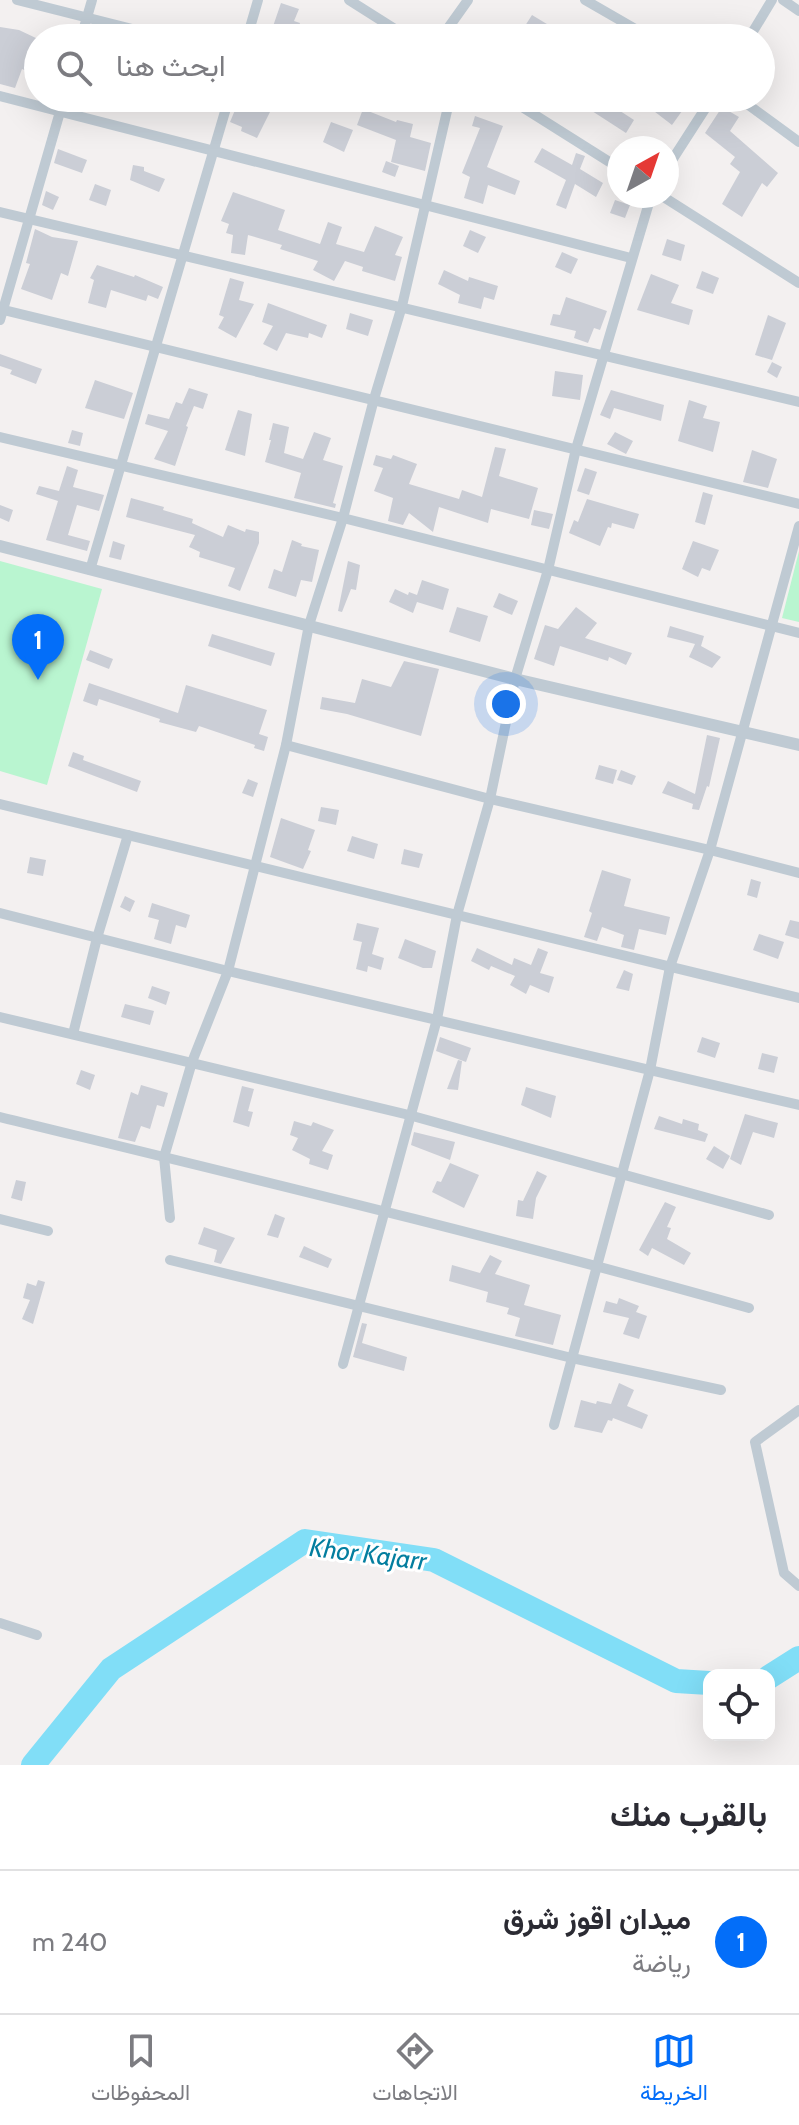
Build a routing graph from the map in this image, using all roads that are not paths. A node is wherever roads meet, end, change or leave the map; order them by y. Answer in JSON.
{"nodes":[{"id":1,"x":17,"y":0,"type":"edge"},
{"id":2,"x":92,"y":0,"type":"edge"},
{"id":3,"x":258,"y":0,"type":"edge"},
{"id":4,"x":350,"y":0,"type":"edge"},
{"id":5,"x":468,"y":0,"type":"edge"},
{"id":6,"x":585,"y":0,"type":"edge"},
{"id":7,"x":772,"y":0,"type":"edge"},
{"id":8,"x":783,"y":0,"type":"edge"},
{"id":9,"x":799,"y":11,"type":"edge"},
{"id":10,"x":87,"y":18,"type":"junction"},
{"id":11,"x":85,"y":24,"type":"edge"},
{"id":12,"x":111,"y":24,"type":"edge"},
{"id":13,"x":251,"y":24,"type":"edge"},
{"id":14,"x":387,"y":24,"type":"edge"},
{"id":15,"x":451,"y":24,"type":"edge"},
{"id":16,"x":627,"y":24,"type":"edge"},
{"id":17,"x":757,"y":24,"type":"edge"},
{"id":18,"x":0,"y":96,"type":"edge"},
{"id":19,"x":24,"y":102,"type":"edge"},
{"id":20,"x":60,"y":112,"type":"edge"},
{"id":21,"x":64,"y":112,"type":"edge"},
{"id":22,"x":225,"y":112,"type":"edge"},
{"id":23,"x":447,"y":112,"type":"edge"},
{"id":24,"x":530,"y":112,"type":"edge"},
{"id":25,"x":703,"y":112,"type":"edge"},
{"id":26,"x":758,"y":112,"type":"edge"},
{"id":27,"x":799,"y":142,"type":"edge"},
{"id":28,"x":679,"y":149,"type":"edge"},
{"id":29,"x":214,"y":151,"type":"junction"},
{"id":30,"x":607,"y":160,"type":"edge"},
{"id":31,"x":426,"y":206,"type":"junction"},
{"id":32,"x":679,"y":207,"type":"edge"},
{"id":33,"x":647,"y":208,"type":"edge"},
{"id":34,"x":0,"y":212,"type":"edge"},
{"id":35,"x":29,"y":219,"type":"junction"},
{"id":36,"x":183,"y":255,"type":"junction"},
{"id":37,"x":631,"y":258,"type":"junction"},
{"id":38,"x":799,"y":283,"type":"edge"},
{"id":39,"x":402,"y":306,"type":"junction"},
{"id":40,"x":1,"y":313,"type":"edge"},
{"id":41,"x":156,"y":347,"type":"junction"},
{"id":42,"x":606,"y":354,"type":"junction"},
{"id":43,"x":374,"y":399,"type":"junction"},
{"id":44,"x":799,"y":402,"type":"edge"},
{"id":45,"x":0,"y":437,"type":"edge"},
{"id":46,"x":576,"y":449,"type":"junction"},
{"id":47,"x":120,"y":467,"type":"junction"},
{"id":48,"x":799,"y":504,"type":"edge"},
{"id":49,"x":343,"y":518,"type":"junction"},
{"id":50,"x":799,"y":526,"type":"edge"},
{"id":51,"x":0,"y":546,"type":"edge"},
{"id":52,"x":90,"y":570,"type":"junction"},
{"id":53,"x":548,"y":570,"type":"junction"},
{"id":54,"x":309,"y":625,"type":"junction"},
{"id":55,"x":771,"y":626,"type":"junction"},
{"id":56,"x":799,"y":633,"type":"edge"},
{"id":57,"x":515,"y":679,"type":"junction"},
{"id":58,"x":742,"y":731,"type":"junction"},
{"id":59,"x":286,"y":745,"type":"junction"},
{"id":60,"x":799,"y":745,"type":"edge"},
{"id":61,"x":490,"y":799,"type":"junction"},
{"id":62,"x":0,"y":804,"type":"edge"},
{"id":63,"x":128,"y":835,"type":"junction"},
{"id":64,"x":710,"y":850,"type":"junction"},
{"id":65,"x":254,"y":866,"type":"junction"},
{"id":66,"x":799,"y":873,"type":"edge"},
{"id":67,"x":0,"y":913,"type":"edge"},
{"id":68,"x":457,"y":915,"type":"junction"},
{"id":69,"x":97,"y":938,"type":"junction"},
{"id":70,"x":670,"y":967,"type":"junction"},
{"id":71,"x":228,"y":971,"type":"junction"},
{"id":72,"x":799,"y":998,"type":"edge"},
{"id":73,"x":0,"y":1017,"type":"edge"},
{"id":74,"x":437,"y":1019,"type":"junction"},
{"id":75,"x":73,"y":1034,"type":"junction"},
{"id":76,"x":192,"y":1062,"type":"junction"},
{"id":77,"x":650,"y":1070,"type":"junction"},
{"id":78,"x":799,"y":1105,"type":"edge"},
{"id":79,"x":409,"y":1115,"type":"junction"},
{"id":80,"x":0,"y":1117,"type":"edge"},
{"id":81,"x":164,"y":1157,"type":"junction"},
{"id":82,"x":620,"y":1176,"type":"junction"},
{"id":83,"x":385,"y":1211,"type":"junction"},
{"id":84,"x":769,"y":1215,"type":"dead end"},
{"id":85,"x":170,"y":1218,"type":"dead end"},
{"id":86,"x":0,"y":1219,"type":"edge"},
{"id":87,"x":48,"y":1231,"type":"dead end"},
{"id":88,"x":170,"y":1260,"type":"dead end"},
{"id":89,"x":597,"y":1265,"type":"junction"},
{"id":90,"x":359,"y":1307,"type":"junction"},
{"id":91,"x":749,"y":1308,"type":"dead end"},
{"id":92,"x":572,"y":1358,"type":"junction"},
{"id":93,"x":343,"y":1364,"type":"dead end"},
{"id":94,"x":721,"y":1390,"type":"dead end"},
{"id":95,"x":799,"y":1410,"type":"edge"},
{"id":96,"x":554,"y":1425,"type":"dead end"},
{"id":97,"x":799,"y":1586,"type":"edge"},
{"id":98,"x":0,"y":1623,"type":"edge"},
{"id":99,"x":37,"y":1635,"type":"dead end"}],
"edges":[{"from":1,"to":10,"type":"street"},
{"from":2,"to":10,"type":"street"},
{"from":3,"to":13,"type":"street"},
{"from":4,"to":14,"type":"street"},
{"from":5,"to":15,"type":"street"},
{"from":6,"to":16,"type":"street"},
{"from":7,"to":17,"type":"street"},
{"from":8,"to":9,"type":"street"},
{"from":10,"to":11,"type":"street"},
{"from":10,"to":12,"type":"street"},
{"from":18,"to":19,"type":"street"},
{"from":20,"to":35,"type":"street"},
{"from":21,"to":29,"type":"street"},
{"from":22,"to":29,"type":"street"},
{"from":23,"to":31,"type":"street"},
{"from":24,"to":30,"type":"street"},
{"from":25,"to":28,"type":"street"},
{"from":26,"to":27,"type":"street"},
{"from":29,"to":31,"type":"street"},
{"from":29,"to":36,"type":"street"},
{"from":31,"to":37,"type":"street"},
{"from":31,"to":39,"type":"street"},
{"from":32,"to":38,"type":"street"},
{"from":33,"to":37,"type":"street"},
{"from":34,"to":35,"type":"street"},
{"from":35,"to":36,"type":"street"},
{"from":35,"to":40,"type":"street"},
{"from":36,"to":39,"type":"street"},
{"from":36,"to":41,"type":"street"},
{"from":37,"to":42,"type":"street"},
{"from":39,"to":42,"type":"street"},
{"from":39,"to":43,"type":"street"},
{"from":40,"to":41,"type":"street"},
{"from":41,"to":43,"type":"street"},
{"from":41,"to":47,"type":"street"},
{"from":42,"to":44,"type":"street"},
{"from":42,"to":46,"type":"street"},
{"from":43,"to":46,"type":"street"},
{"from":43,"to":49,"type":"street"},
{"from":45,"to":47,"type":"street"},
{"from":46,"to":48,"type":"street"},
{"from":46,"to":53,"type":"street"},
{"from":47,"to":49,"type":"street"},
{"from":47,"to":52,"type":"street"},
{"from":49,"to":53,"type":"street"},
{"from":49,"to":54,"type":"street"},
{"from":50,"to":55,"type":"street"},
{"from":51,"to":52,"type":"street"},
{"from":52,"to":54,"type":"street"},
{"from":53,"to":55,"type":"street"},
{"from":53,"to":57,"type":"street"},
{"from":54,"to":57,"type":"street"},
{"from":54,"to":59,"type":"street"},
{"from":55,"to":56,"type":"street"},
{"from":55,"to":58,"type":"street"},
{"from":57,"to":58,"type":"street"},
{"from":57,"to":61,"type":"street"},
{"from":58,"to":60,"type":"street"},
{"from":58,"to":64,"type":"street"},
{"from":59,"to":61,"type":"street"},
{"from":59,"to":65,"type":"street"},
{"from":61,"to":64,"type":"street"},
{"from":61,"to":68,"type":"street"},
{"from":62,"to":63,"type":"street"},
{"from":63,"to":65,"type":"street"},
{"from":63,"to":69,"type":"street"},
{"from":64,"to":66,"type":"street"},
{"from":64,"to":70,"type":"street"},
{"from":65,"to":68,"type":"street"},
{"from":65,"to":71,"type":"street"},
{"from":67,"to":69,"type":"street"},
{"from":68,"to":70,"type":"street"},
{"from":68,"to":74,"type":"street"},
{"from":69,"to":71,"type":"street"},
{"from":69,"to":75,"type":"street"},
{"from":70,"to":72,"type":"street"},
{"from":70,"to":77,"type":"street"},
{"from":71,"to":74,"type":"street"},
{"from":71,"to":76,"type":"street"},
{"from":73,"to":75,"type":"street"},
{"from":74,"to":77,"type":"street"},
{"from":74,"to":79,"type":"street"},
{"from":75,"to":76,"type":"street"},
{"from":76,"to":79,"type":"street"},
{"from":76,"to":81,"type":"street"},
{"from":77,"to":78,"type":"street"},
{"from":77,"to":82,"type":"street"},
{"from":79,"to":82,"type":"street"},
{"from":79,"to":83,"type":"street"},
{"from":80,"to":81,"type":"street"},
{"from":81,"to":83,"type":"street"},
{"from":81,"to":85,"type":"street"},
{"from":82,"to":84,"type":"street"},
{"from":82,"to":89,"type":"street"},
{"from":83,"to":89,"type":"street"},
{"from":83,"to":90,"type":"street"},
{"from":86,"to":87,"type":"street"},
{"from":88,"to":90,"type":"street"},
{"from":89,"to":91,"type":"street"},
{"from":89,"to":92,"type":"street"},
{"from":90,"to":92,"type":"street"},
{"from":90,"to":93,"type":"street"},
{"from":92,"to":94,"type":"street"},
{"from":92,"to":96,"type":"street"},
{"from":95,"to":97,"type":"street"},
{"from":98,"to":99,"type":"street"}]}
